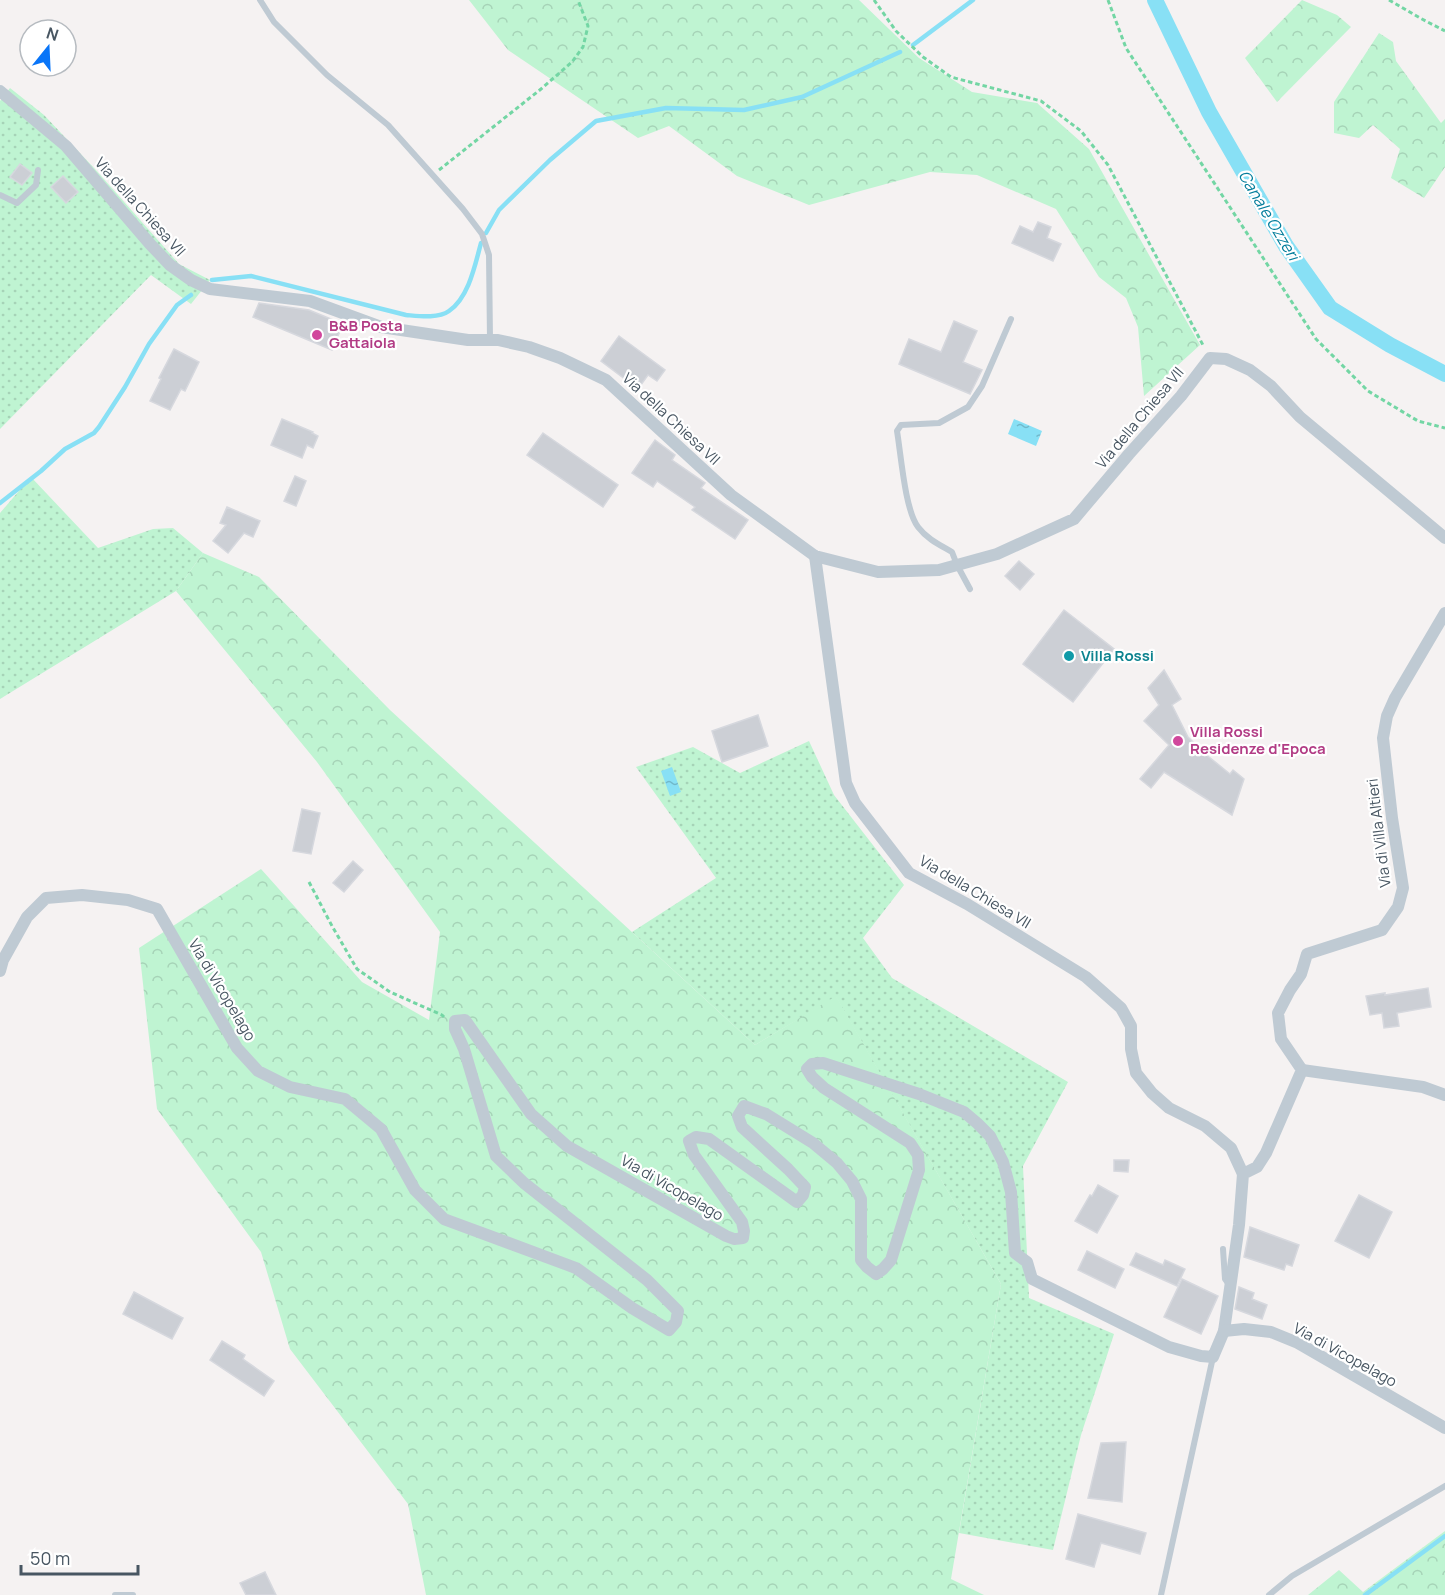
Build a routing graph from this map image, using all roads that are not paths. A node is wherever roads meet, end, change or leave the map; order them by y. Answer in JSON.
{"nodes":[{"id":1,"x":260,"y":0,"type":"edge"},
{"id":2,"x":0,"y":91,"type":"edge"},
{"id":3,"x":38,"y":170,"type":"dead end"},
{"id":4,"x":0,"y":195,"type":"edge"},
{"id":5,"x":1011,"y":319,"type":"dead end"},
{"id":6,"x":490,"y":340,"type":"junction"},
{"id":7,"x":1445,"y":538,"type":"edge"},
{"id":8,"x":814,"y":556,"type":"junction"},
{"id":9,"x":957,"y":565,"type":"junction"},
{"id":10,"x":970,"y":589,"type":"dead end"},
{"id":11,"x":1445,"y":613,"type":"edge"},
{"id":12,"x":0,"y":971,"type":"edge"},
{"id":13,"x":1302,"y":1070,"type":"junction"},
{"id":14,"x":1445,"y":1095,"type":"edge"},
{"id":15,"x":1244,"y":1174,"type":"junction"},
{"id":16,"x":1223,"y":1249,"type":"dead end"},
{"id":17,"x":1230,"y":1287,"type":"junction"},
{"id":18,"x":1224,"y":1331,"type":"junction"},
{"id":19,"x":1213,"y":1357,"type":"junction"},
{"id":20,"x":1445,"y":1428,"type":"edge"},
{"id":21,"x":1445,"y":1486,"type":"edge"},
{"id":22,"x":115,"y":1595,"type":"edge"},
{"id":23,"x":133,"y":1595,"type":"edge"},
{"id":24,"x":1161,"y":1595,"type":"edge"},
{"id":25,"x":1269,"y":1595,"type":"edge"}],
"edges":[{"from":1,"to":6,"type":"lane"},
{"from":2,"to":6,"type":"street","name":"Via della Chiesa VII"},
{"from":3,"to":4,"type":"lane"},
{"from":5,"to":9,"type":"lane"},
{"from":6,"to":8,"type":"street","name":"Via della Chiesa VII"},
{"from":7,"to":9,"type":"street","name":"Via della Chiesa VII"},
{"from":8,"to":9,"type":"street","name":"Via della Chiesa VII"},
{"from":8,"to":15,"type":"street","name":"Via della Chiesa VII"},
{"from":9,"to":10,"type":"lane"},
{"from":11,"to":13,"type":"street","name":"Via di Villa Altieri"},
{"from":12,"to":19,"type":"street","name":"Via di Vicopelago"},
{"from":13,"to":14,"type":"street"},
{"from":13,"to":15,"type":"street"},
{"from":15,"to":17,"type":"street"},
{"from":16,"to":17,"type":"lane"},
{"from":17,"to":18,"type":"street"},
{"from":18,"to":19,"type":"street"},
{"from":18,"to":20,"type":"street","name":"Via di Vicopelago"},
{"from":19,"to":24,"type":"lane"},
{"from":21,"to":25,"type":"lane"},
{"from":22,"to":23,"type":"lane"}]}
